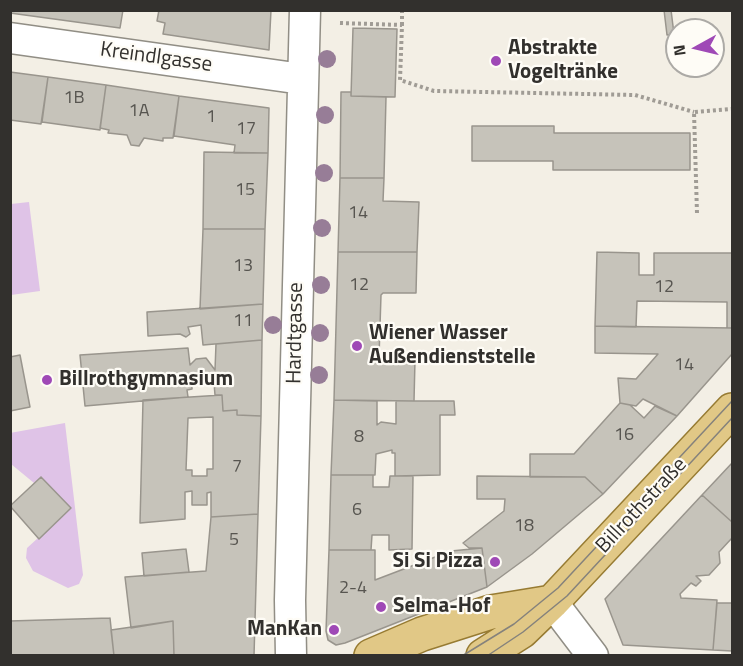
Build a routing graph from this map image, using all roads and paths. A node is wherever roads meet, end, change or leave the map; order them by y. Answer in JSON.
{"nodes":[{"id":1,"x":305,"y":10,"type":"edge"},
{"id":2,"x":402,"y":10,"type":"edge"},
{"id":3,"x":340,"y":23,"type":"dead end"},
{"id":4,"x":402,"y":25,"type":"junction"},
{"id":5,"x":10,"y":38,"type":"edge"},
{"id":6,"x":302,"y":78,"type":"junction"},
{"id":7,"x":732,"y":109,"type":"edge"},
{"id":8,"x":694,"y":112,"type":"junction"},
{"id":9,"x":697,"y":213,"type":"dead end"},
{"id":10,"x":732,"y":410,"type":"edge"},
{"id":11,"x":552,"y":603,"type":"junction"},
{"id":12,"x":291,"y":656,"type":"edge"},
{"id":13,"x":371,"y":656,"type":"edge"},
{"id":14,"x":483,"y":656,"type":"edge"},
{"id":15,"x":593,"y":656,"type":"edge"}],
"edges":[{"from":1,"to":6,"type":"street","name":"Hardtgasse"},
{"from":2,"to":4,"type":"path"},
{"from":3,"to":4,"type":"path"},
{"from":4,"to":8,"type":"path"},
{"from":5,"to":6,"type":"street","name":"Kreindlgasse"},
{"from":6,"to":12,"type":"street","name":"Hardtgasse"},
{"from":7,"to":8,"type":"path"},
{"from":8,"to":9,"type":"path"},
{"from":10,"to":11,"type":"main road","name":"Billrothstraße"},
{"from":11,"to":13,"type":"main road"},
{"from":11,"to":14,"type":"main road","name":"Billrothstraße"},
{"from":11,"to":15,"type":"street"}]}
